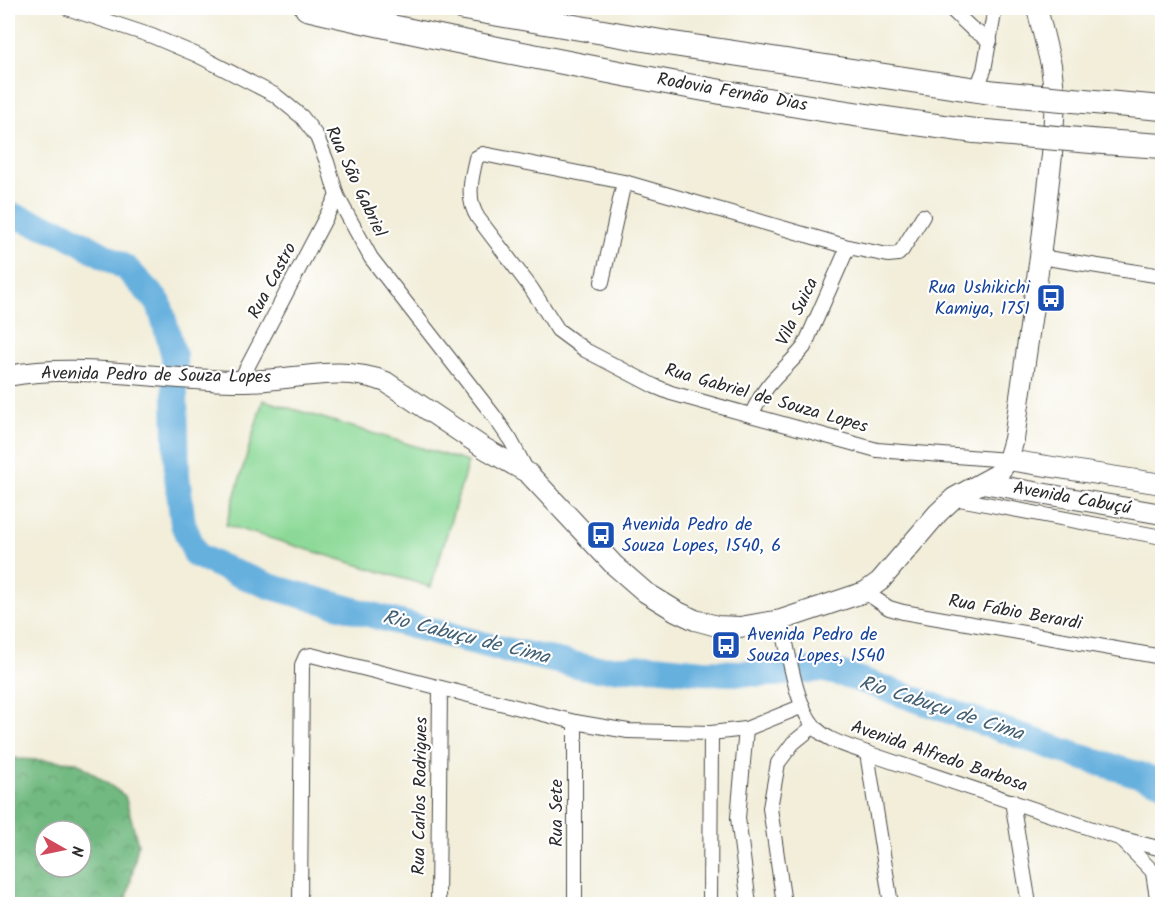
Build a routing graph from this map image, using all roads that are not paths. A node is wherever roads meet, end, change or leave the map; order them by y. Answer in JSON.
{"nodes":[{"id":1,"x":67,"y":8,"type":"edge"},
{"id":2,"x":307,"y":8,"type":"edge"},
{"id":3,"x":464,"y":8,"type":"edge"},
{"id":4,"x":950,"y":8,"type":"edge"},
{"id":5,"x":995,"y":8,"type":"edge"},
{"id":6,"x":1037,"y":8,"type":"edge"},
{"id":7,"x":990,"y":41,"type":"junction"},
{"id":8,"x":987,"y":91,"type":"junction"},
{"id":9,"x":1162,"y":108,"type":"edge"},
{"id":10,"x":1162,"y":146,"type":"edge"},
{"id":11,"x":624,"y":182,"type":"junction"},
{"id":12,"x":337,"y":196,"type":"junction"},
{"id":13,"x":923,"y":216,"type":"dead end"},
{"id":14,"x":848,"y":247,"type":"junction"},
{"id":15,"x":1040,"y":257,"type":"junction"},
{"id":16,"x":1162,"y":276,"type":"edge"},
{"id":17,"x":602,"y":282,"type":"dead end"},
{"id":18,"x":8,"y":376,"type":"edge"},
{"id":19,"x":240,"y":381,"type":"junction"},
{"id":20,"x":751,"y":415,"type":"junction"},
{"id":21,"x":1008,"y":460,"type":"junction"},
{"id":22,"x":528,"y":473,"type":"junction"},
{"id":23,"x":982,"y":483,"type":"junction"},
{"id":24,"x":1162,"y":484,"type":"edge"},
{"id":25,"x":954,"y":498,"type":"junction"},
{"id":26,"x":1162,"y":514,"type":"edge"},
{"id":27,"x":1162,"y":537,"type":"edge"},
{"id":28,"x":866,"y":592,"type":"junction"},
{"id":29,"x":781,"y":620,"type":"junction"},
{"id":30,"x":1162,"y":657,"type":"edge"},
{"id":31,"x":440,"y":688,"type":"junction"},
{"id":32,"x":803,"y":706,"type":"junction"},
{"id":33,"x":575,"y":722,"type":"junction"},
{"id":34,"x":814,"y":726,"type":"junction"},
{"id":35,"x":746,"y":729,"type":"junction"},
{"id":36,"x":711,"y":733,"type":"junction"},
{"id":37,"x":867,"y":753,"type":"junction"},
{"id":38,"x":1012,"y":801,"type":"junction"},
{"id":39,"x":1119,"y":838,"type":"junction"},
{"id":40,"x":1162,"y":849,"type":"edge"},
{"id":41,"x":1158,"y":877,"type":"edge"},
{"id":42,"x":300,"y":904,"type":"edge"},
{"id":43,"x":438,"y":904,"type":"edge"},
{"id":44,"x":575,"y":904,"type":"edge"},
{"id":45,"x":710,"y":904,"type":"edge"},
{"id":46,"x":748,"y":904,"type":"edge"},
{"id":47,"x":784,"y":904,"type":"edge"},
{"id":48,"x":891,"y":904,"type":"edge"},
{"id":49,"x":1029,"y":904,"type":"edge"},
{"id":50,"x":1158,"y":904,"type":"edge"}],
"edges":[{"from":1,"to":12,"type":"street","name":"Rua São Gabriel"},
{"from":2,"to":10,"type":"highway","name":"Rodovia Fernão Dias","bridge":true},
{"from":3,"to":8,"type":"highway"},
{"from":4,"to":7,"type":"street"},
{"from":5,"to":7,"type":"street"},
{"from":6,"to":15,"type":"main road"},
{"from":7,"to":8,"type":"street"},
{"from":8,"to":9,"type":"highway","bridge":true},
{"from":11,"to":14,"type":"street"},
{"from":11,"to":17,"type":"street"},
{"from":11,"to":20,"type":"street","name":"Rua Gabriel de Souza Lopes"},
{"from":12,"to":19,"type":"street","name":"Rua Castro"},
{"from":12,"to":22,"type":"street","name":"Rua São Gabriel"},
{"from":13,"to":14,"type":"street"},
{"from":14,"to":20,"type":"street","name":"Vila Suica"},
{"from":15,"to":16,"type":"street"},
{"from":15,"to":21,"type":"main road"},
{"from":18,"to":19,"type":"main road","name":"Avenida Pedro de Souza Lopes"},
{"from":19,"to":22,"type":"main road","name":"Avenida Pedro de Souza Lopes"},
{"from":20,"to":21,"type":"street","name":"Rua Gabriel de Souza Lopes"},
{"from":21,"to":23,"type":"main road"},
{"from":21,"to":24,"type":"main road","name":"Avenida Cabuçú"},
{"from":22,"to":29,"type":"main road","name":"Avenida Pedro de Souza Lopes"},
{"from":23,"to":25,"type":"main road"},
{"from":23,"to":26,"type":"main road","name":"Avenida Cabuçú"},
{"from":25,"to":27,"type":"street"},
{"from":25,"to":28,"type":"main road"},
{"from":28,"to":29,"type":"main road","name":"Avenida Pedro de Souza Lopes"},
{"from":28,"to":30,"type":"street","name":"Rua Fábio Berardi"},
{"from":29,"to":32,"type":"street","name":"Avenida Alfredo Barbosa"},
{"from":31,"to":33,"type":"street"},
{"from":31,"to":42,"type":"street"},
{"from":31,"to":43,"type":"street","name":"Rua Carlos Rodrigues"},
{"from":32,"to":34,"type":"street","name":"Avenida Alfredo Barbosa"},
{"from":32,"to":35,"type":"street"},
{"from":33,"to":36,"type":"street"},
{"from":33,"to":44,"type":"street","name":"Rua Sete"},
{"from":34,"to":37,"type":"street","name":"Avenida Alfredo Barbosa"},
{"from":34,"to":47,"type":"street"},
{"from":35,"to":36,"type":"street"},
{"from":35,"to":46,"type":"street"},
{"from":36,"to":45,"type":"street"},
{"from":37,"to":38,"type":"street","name":"Avenida Alfredo Barbosa"},
{"from":37,"to":48,"type":"street"},
{"from":38,"to":39,"type":"street","name":"Avenida Alfredo Barbosa"},
{"from":38,"to":49,"type":"street"},
{"from":39,"to":40,"type":"street","name":"Avenida Alfredo Barbosa"},
{"from":39,"to":41,"type":"street"},
{"from":41,"to":50,"type":"street"}]}
